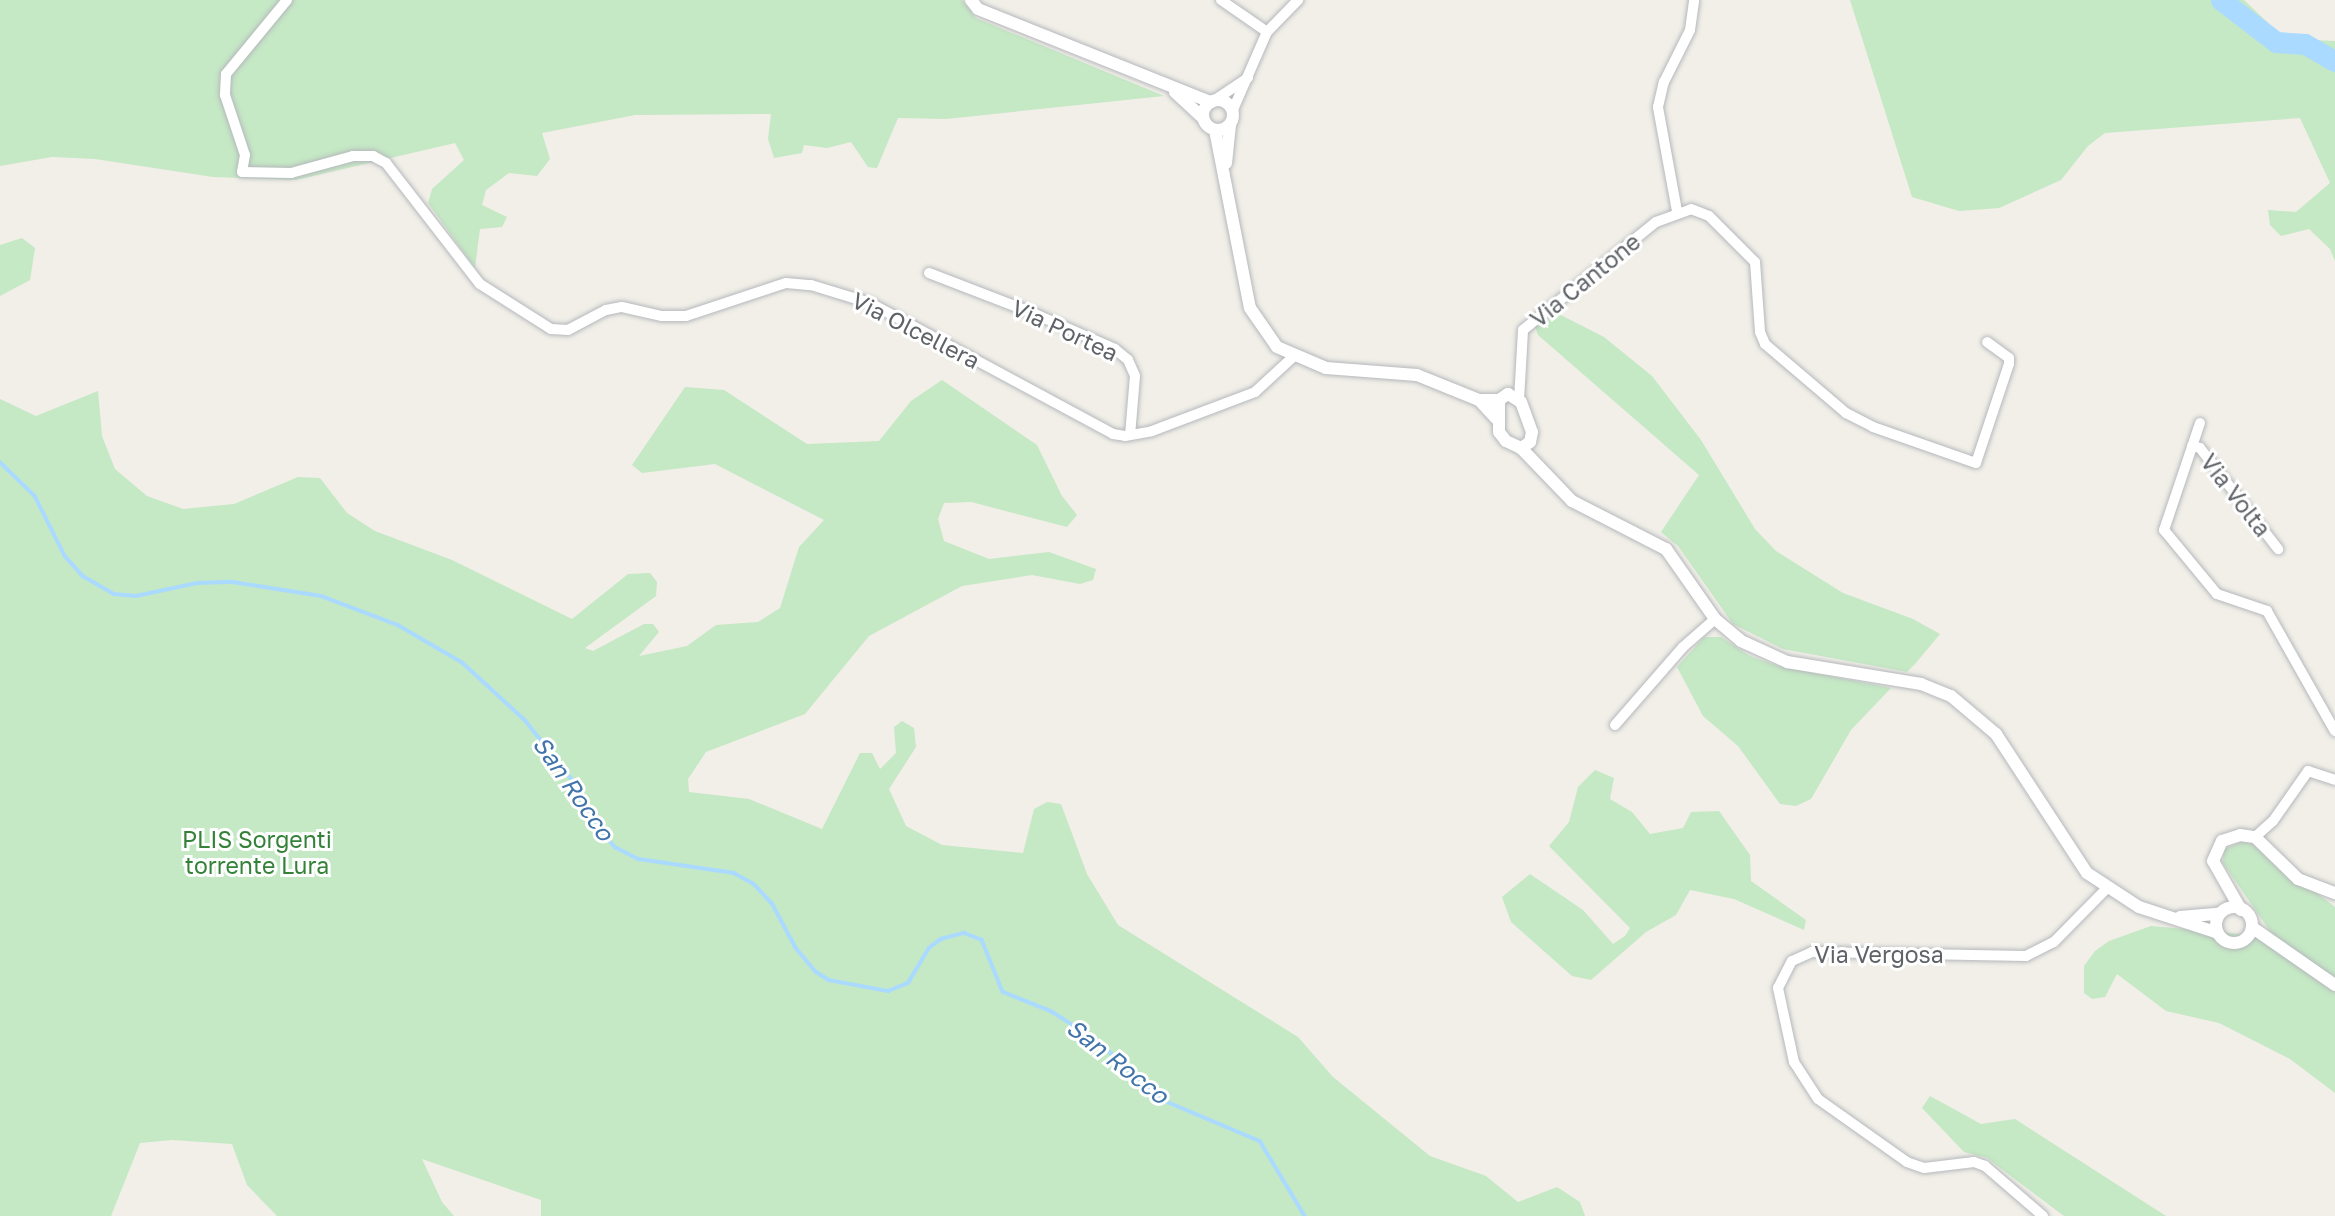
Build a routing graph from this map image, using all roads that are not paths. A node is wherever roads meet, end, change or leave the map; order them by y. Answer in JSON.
{"nodes":[{"id":1,"x":287,"y":0,"type":"edge"},
{"id":2,"x":971,"y":0,"type":"edge"},
{"id":3,"x":1221,"y":0,"type":"edge"},
{"id":4,"x":1298,"y":0,"type":"edge"},
{"id":5,"x":1694,"y":0,"type":"edge"},
{"id":6,"x":1267,"y":32,"type":"junction"},
{"id":7,"x":1251,"y":75,"type":"junction"},
{"id":8,"x":1172,"y":90,"type":"junction"},
{"id":9,"x":1213,"y":101,"type":"junction"},
{"id":10,"x":1203,"y":118,"type":"junction"},
{"id":11,"x":1231,"y":118,"type":"junction"},
{"id":12,"x":1214,"y":130,"type":"junction"},
{"id":13,"x":1225,"y":170,"type":"junction"},
{"id":14,"x":1677,"y":212,"type":"junction"},
{"id":15,"x":929,"y":273,"type":"dead end"},
{"id":16,"x":1987,"y":342,"type":"dead end"},
{"id":17,"x":1293,"y":357,"type":"junction"},
{"id":18,"x":1509,"y":398,"type":"junction"},
{"id":19,"x":1479,"y":400,"type":"junction"},
{"id":20,"x":1496,"y":418,"type":"junction"},
{"id":21,"x":2200,"y":424,"type":"dead end"},
{"id":22,"x":1130,"y":435,"type":"junction"},
{"id":23,"x":1531,"y":436,"type":"junction"},
{"id":24,"x":2192,"y":446,"type":"junction"},
{"id":25,"x":1521,"y":449,"type":"junction"},
{"id":26,"x":1543,"y":471,"type":"junction"},
{"id":27,"x":2278,"y":548,"type":"dead end"},
{"id":28,"x":1715,"y":619,"type":"junction"},
{"id":29,"x":1615,"y":725,"type":"dead end"},
{"id":30,"x":2335,"y":731,"type":"edge"},
{"id":31,"x":2335,"y":780,"type":"edge"},
{"id":32,"x":2255,"y":837,"type":"junction"},
{"id":33,"x":2107,"y":888,"type":"junction"},
{"id":34,"x":2228,"y":891,"type":"junction"},
{"id":35,"x":2335,"y":893,"type":"edge"},
{"id":36,"x":2241,"y":910,"type":"junction"},
{"id":37,"x":2220,"y":911,"type":"junction"},
{"id":38,"x":2177,"y":918,"type":"junction"},
{"id":39,"x":2253,"y":928,"type":"junction"},
{"id":40,"x":2218,"y":933,"type":"junction"},
{"id":41,"x":2248,"y":941,"type":"junction"},
{"id":42,"x":2280,"y":950,"type":"junction"},
{"id":43,"x":2335,"y":985,"type":"edge"},
{"id":44,"x":2043,"y":1216,"type":"edge"}],
"edges":[{"from":1,"to":22,"type":"street","name":"Via Olcellera"},
{"from":2,"to":8,"type":"street"},
{"from":3,"to":6,"type":"street"},
{"from":4,"to":6,"type":"street"},
{"from":5,"to":14,"type":"street"},
{"from":6,"to":7,"type":"street"},
{"from":7,"to":9,"type":"street"},
{"from":7,"to":11,"type":"street"},
{"from":8,"to":9,"type":"street"},
{"from":8,"to":10,"type":"street"},
{"from":9,"to":10,"type":"street"},
{"from":9,"to":11,"type":"street"},
{"from":10,"to":12,"type":"street"},
{"from":11,"to":12,"type":"street"},
{"from":11,"to":13,"type":"street"},
{"from":12,"to":13,"type":"street"},
{"from":13,"to":17,"type":"street"},
{"from":14,"to":16,"type":"street","name":"Via Cantone"},
{"from":14,"to":18,"type":"street","name":"Via Cantone"},
{"from":15,"to":22,"type":"street","name":"Via Portea"},
{"from":17,"to":19,"type":"street"},
{"from":17,"to":22,"type":"street"},
{"from":18,"to":19,"type":"street"},
{"from":18,"to":20,"type":"street"},
{"from":18,"to":23,"type":"street"},
{"from":19,"to":20,"type":"street"},
{"from":20,"to":25,"type":"street"},
{"from":21,"to":24,"type":"street","name":"Via Volta"},
{"from":23,"to":25,"type":"street"},
{"from":23,"to":26,"type":"street"},
{"from":24,"to":27,"type":"street","name":"Via Volta"},
{"from":24,"to":30,"type":"street","name":"Via Volta"},
{"from":25,"to":26,"type":"street"},
{"from":26,"to":28,"type":"street"},
{"from":28,"to":29,"type":"street"},
{"from":28,"to":33,"type":"street"},
{"from":31,"to":32,"type":"street"},
{"from":32,"to":34,"type":"street"},
{"from":32,"to":35,"type":"street"},
{"from":33,"to":38,"type":"street"},
{"from":33,"to":44,"type":"street","name":"Via Vergosa"},
{"from":34,"to":36,"type":"street"},
{"from":34,"to":37,"type":"street"},
{"from":36,"to":37,"type":"street"},
{"from":36,"to":39,"type":"street"},
{"from":37,"to":38,"type":"street"},
{"from":37,"to":40,"type":"street"},
{"from":38,"to":40,"type":"street"},
{"from":39,"to":41,"type":"street"},
{"from":39,"to":42,"type":"street"},
{"from":40,"to":41,"type":"street"},
{"from":41,"to":42,"type":"street"},
{"from":42,"to":43,"type":"street"}]}
